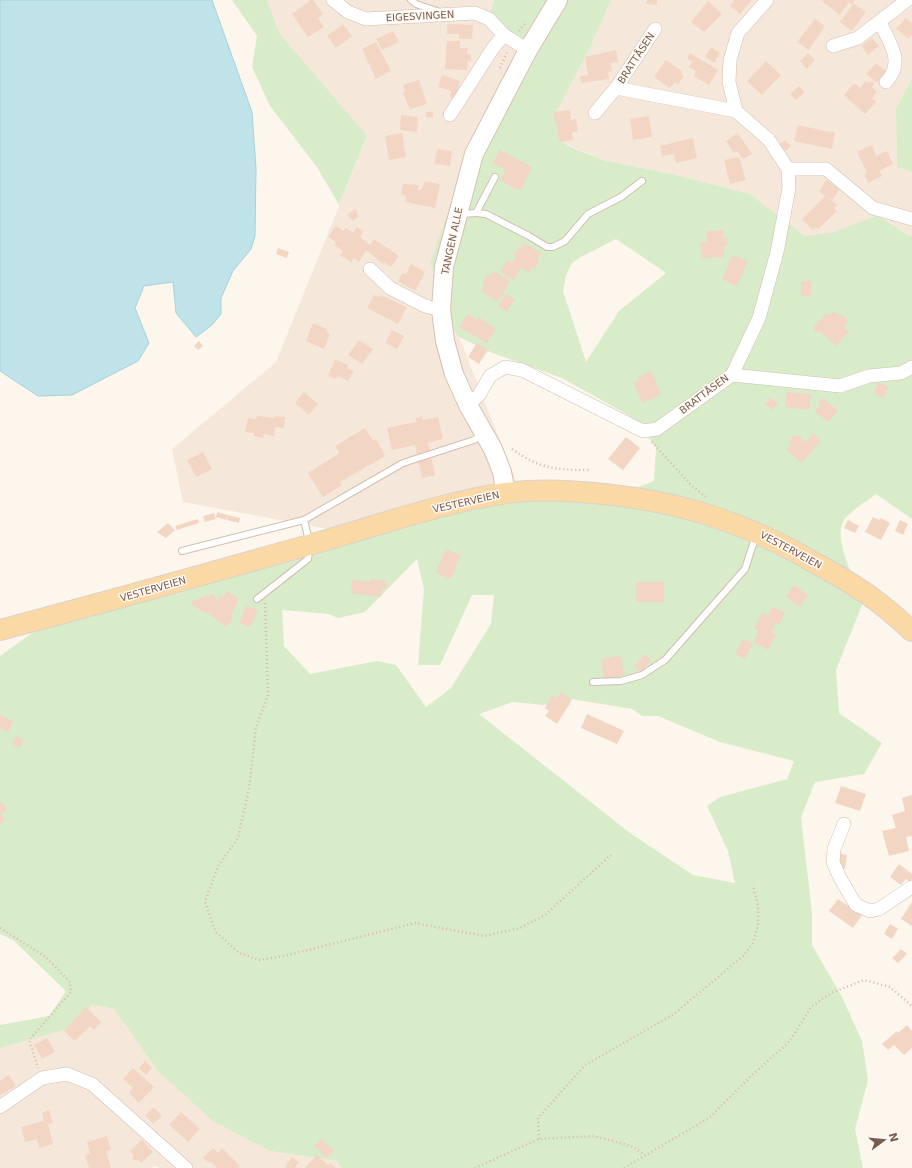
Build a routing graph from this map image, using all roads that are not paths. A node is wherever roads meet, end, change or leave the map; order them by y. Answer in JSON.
{"nodes":[{"id":1,"x":333,"y":0,"type":"edge"},
{"id":2,"x":411,"y":0,"type":"edge"},
{"id":3,"x":558,"y":0,"type":"edge"},
{"id":4,"x":766,"y":0,"type":"edge"},
{"id":5,"x":907,"y":0,"type":"edge"},
{"id":6,"x":446,"y":14,"type":"junction"},
{"id":7,"x":880,"y":22,"type":"junction"},
{"id":8,"x":655,"y":29,"type":"dead end"},
{"id":9,"x":504,"y":34,"type":"junction"},
{"id":10,"x":833,"y":46,"type":"dead end"},
{"id":11,"x":528,"y":50,"type":"junction"},
{"id":12,"x":886,"y":82,"type":"dead end"},
{"id":13,"x":616,"y":88,"type":"junction"},
{"id":14,"x":736,"y":112,"type":"junction"},
{"id":15,"x":595,"y":113,"type":"dead end"},
{"id":16,"x":450,"y":115,"type":"dead end"},
{"id":17,"x":788,"y":169,"type":"junction"},
{"id":18,"x":495,"y":176,"type":"dead end"},
{"id":19,"x":642,"y":181,"type":"dead end"},
{"id":20,"x":476,"y":213,"type":"junction"},
{"id":21,"x":457,"y":214,"type":"junction"},
{"id":22,"x":912,"y":219,"type":"edge"},
{"id":23,"x":370,"y":269,"type":"dead end"},
{"id":24,"x":441,"y":310,"type":"junction"},
{"id":25,"x":912,"y":367,"type":"edge"},
{"id":26,"x":732,"y":375,"type":"junction"},
{"id":27,"x":468,"y":405,"type":"junction"},
{"id":28,"x":485,"y":434,"type":"junction"},
{"id":29,"x":506,"y":493,"type":"junction"},
{"id":30,"x":304,"y":520,"type":"junction"},
{"id":31,"x":758,"y":532,"type":"junction"},
{"id":32,"x":310,"y":545,"type":"junction"},
{"id":33,"x":182,"y":551,"type":"dead end"},
{"id":34,"x":257,"y":599,"type":"dead end"},
{"id":35,"x":0,"y":630,"type":"edge"},
{"id":36,"x":912,"y":631,"type":"edge"},
{"id":37,"x":593,"y":682,"type":"dead end"},
{"id":38,"x":844,"y":824,"type":"dead end"},
{"id":39,"x":912,"y":886,"type":"edge"},
{"id":40,"x":0,"y":1107,"type":"edge"},
{"id":41,"x":186,"y":1168,"type":"edge"}],
"edges":[{"from":1,"to":6,"type":"street","name":"EIGESVINGEN"},
{"from":2,"to":6,"type":"lane"},
{"from":3,"to":11,"type":"main road","name":"TANGEN ALLE"},
{"from":4,"to":14,"type":"street"},
{"from":5,"to":7,"type":"street"},
{"from":6,"to":9,"type":"street","name":"EIGESVINGEN"},
{"from":7,"to":10,"type":"street"},
{"from":7,"to":12,"type":"street"},
{"from":8,"to":13,"type":"street","name":"BRATTÅSEN"},
{"from":9,"to":11,"type":"street","name":"EIGESVINGEN"},
{"from":9,"to":16,"type":"street"},
{"from":11,"to":21,"type":"main road","name":"TANGEN ALLE"},
{"from":13,"to":14,"type":"street","name":"BRATTÅSEN"},
{"from":13,"to":15,"type":"street","name":"BRATTÅSEN"},
{"from":14,"to":17,"type":"street","name":"BRATTÅSEN"},
{"from":17,"to":22,"type":"street"},
{"from":17,"to":26,"type":"street","name":"BRATTÅSEN"},
{"from":18,"to":20,"type":"lane"},
{"from":19,"to":20,"type":"lane","name":"TANGEN ALLE"},
{"from":20,"to":21,"type":"lane"},
{"from":21,"to":24,"type":"main road","name":"TANGEN ALLE"},
{"from":23,"to":24,"type":"street"},
{"from":24,"to":27,"type":"main road","name":"TANGEN ALLE"},
{"from":25,"to":26,"type":"street"},
{"from":26,"to":27,"type":"street","name":"BRATTÅSEN"},
{"from":27,"to":28,"type":"main road","name":"TANGEN ALLE"},
{"from":28,"to":29,"type":"main road","name":"TANGEN ALLE"},
{"from":28,"to":30,"type":"lane"},
{"from":29,"to":31,"type":"main road","name":"VESTERVEIEN"},
{"from":29,"to":32,"type":"main road","name":"VESTERVEIEN"},
{"from":30,"to":32,"type":"lane"},
{"from":30,"to":33,"type":"lane"},
{"from":31,"to":36,"type":"main road","name":"VESTERVEIEN"},
{"from":31,"to":37,"type":"lane"},
{"from":32,"to":34,"type":"lane"},
{"from":32,"to":35,"type":"main road","name":"VESTERVEIEN"},
{"from":38,"to":39,"type":"street"},
{"from":40,"to":41,"type":"street"}]}
